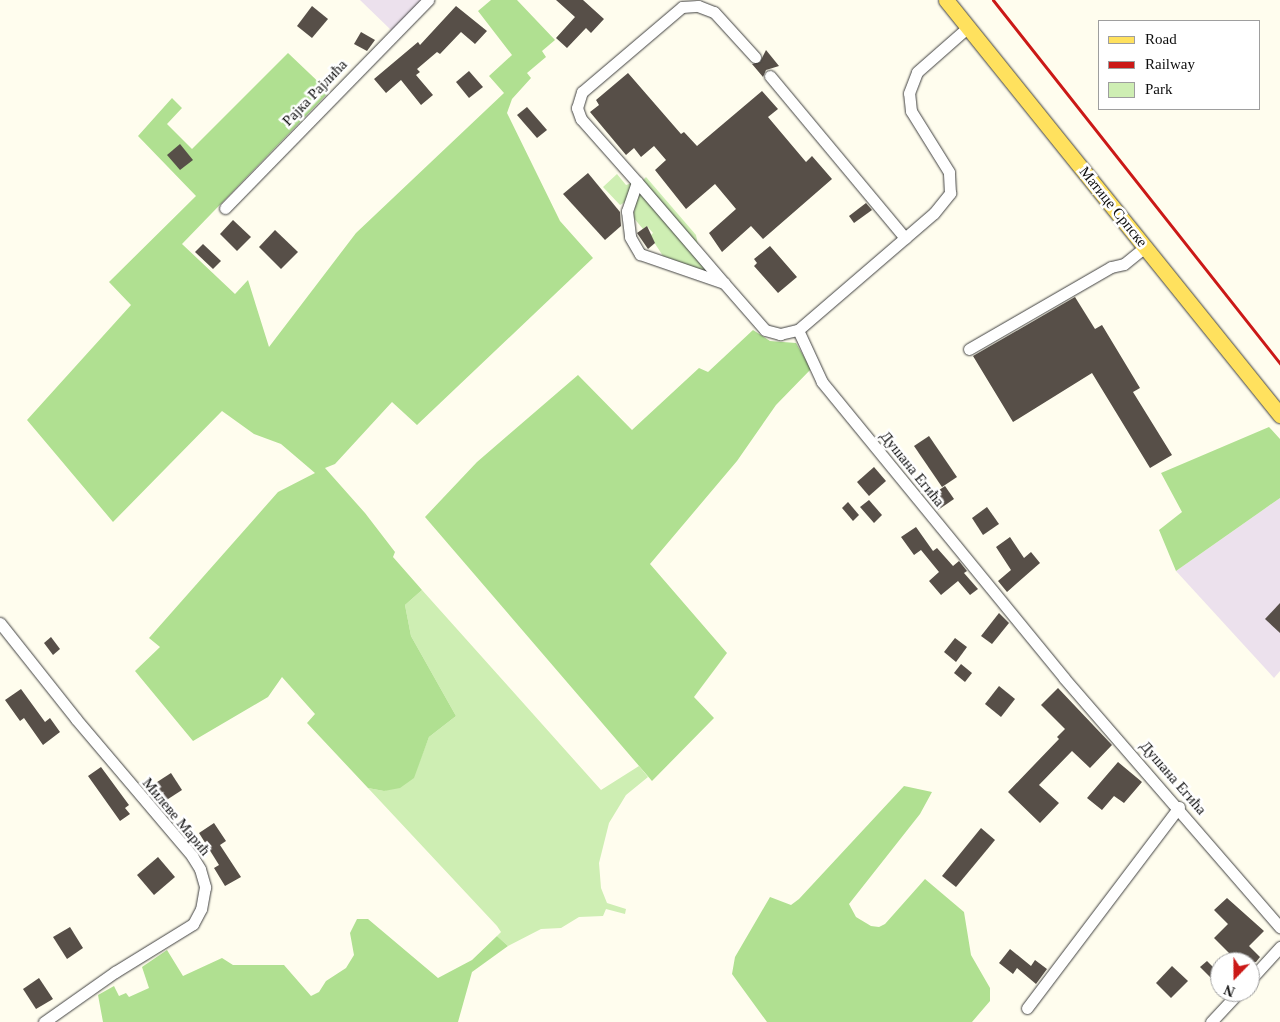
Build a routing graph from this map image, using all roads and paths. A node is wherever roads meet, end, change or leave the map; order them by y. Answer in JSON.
{"nodes":[{"id":1,"x":428,"y":0,"type":"edge"},
{"id":2,"x":946,"y":0,"type":"edge"},
{"id":3,"x":968,"y":28,"type":"junction"},
{"id":4,"x":755,"y":57,"type":"dead end"},
{"id":5,"x":770,"y":76,"type":"dead end"},
{"id":6,"x":637,"y":182,"type":"junction"},
{"id":7,"x":225,"y":208,"type":"dead end"},
{"id":8,"x":905,"y":238,"type":"junction"},
{"id":9,"x":1145,"y":247,"type":"junction"},
{"id":10,"x":724,"y":283,"type":"junction"},
{"id":11,"x":798,"y":330,"type":"junction"},
{"id":12,"x":969,"y":348,"type":"dead end"},
{"id":13,"x":1280,"y":414,"type":"edge"},
{"id":14,"x":0,"y":623,"type":"edge"},
{"id":15,"x":1179,"y":807,"type":"junction"},
{"id":16,"x":1280,"y":927,"type":"edge"},
{"id":17,"x":1280,"y":947,"type":"edge"},
{"id":18,"x":1260,"y":969,"type":"edge"},
{"id":19,"x":1230,"y":1002,"type":"edge"},
{"id":20,"x":1027,"y":1008,"type":"dead end"},
{"id":21,"x":44,"y":1022,"type":"edge"},
{"id":22,"x":1211,"y":1022,"type":"edge"}],
"edges":[{"from":1,"to":7,"type":"street","name":"Рајка Рајлића"},
{"from":2,"to":3,"type":"main road","name":"Матице Српске"},
{"from":3,"to":8,"type":"street"},
{"from":3,"to":9,"type":"main road","name":"Матице Српске"},
{"from":4,"to":6,"type":"street"},
{"from":5,"to":8,"type":"street"},
{"from":6,"to":10,"type":"street"},
{"from":6,"to":10,"type":"street"},
{"from":8,"to":11,"type":"street"},
{"from":9,"to":12,"type":"street"},
{"from":9,"to":13,"type":"main road","name":"Матице Српске"},
{"from":10,"to":11,"type":"street"},
{"from":11,"to":15,"type":"street","name":"Душана Егића"},
{"from":14,"to":21,"type":"street","name":"Милеве Мaрић"},
{"from":15,"to":16,"type":"street","name":"Душана Егића"},
{"from":15,"to":20,"type":"street"},
{"from":17,"to":18,"type":"street"},
{"from":19,"to":22,"type":"street"}]}
